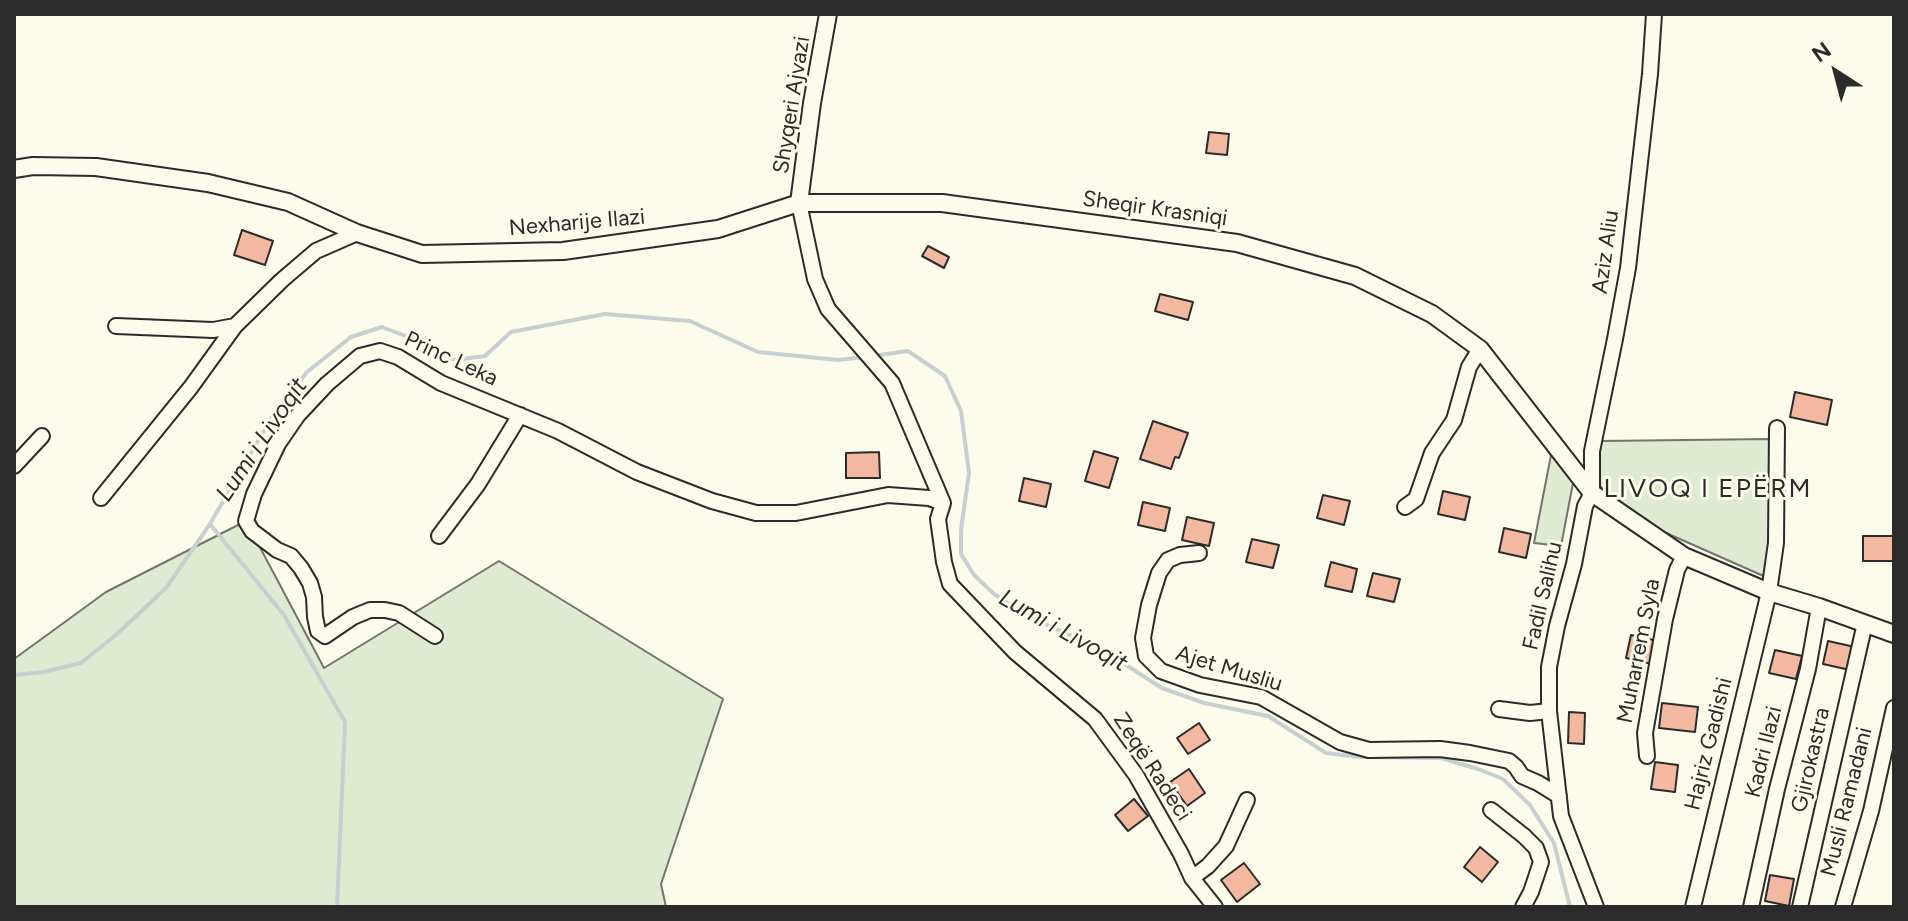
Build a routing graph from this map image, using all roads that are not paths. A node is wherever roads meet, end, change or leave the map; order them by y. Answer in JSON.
{"nodes":[{"id":1,"x":828,"y":14,"type":"edge"},
{"id":2,"x":1654,"y":14,"type":"edge"},
{"id":3,"x":14,"y":169,"type":"edge"},
{"id":4,"x":799,"y":203,"type":"junction"},
{"id":5,"x":357,"y":233,"type":"junction"},
{"id":6,"x":116,"y":326,"type":"dead end"},
{"id":7,"x":235,"y":326,"type":"junction"},
{"id":8,"x":1480,"y":349,"type":"junction"},
{"id":9,"x":520,"y":415,"type":"junction"},
{"id":10,"x":1777,"y":428,"type":"dead end"},
{"id":11,"x":42,"y":436,"type":"dead end"},
{"id":12,"x":14,"y":466,"type":"edge"},
{"id":13,"x":1592,"y":493,"type":"junction"},
{"id":14,"x":101,"y":498,"type":"dead end"},
{"id":15,"x":943,"y":503,"type":"junction"},
{"id":16,"x":1405,"y":507,"type":"dead end"},
{"id":17,"x":439,"y":536,"type":"dead end"},
{"id":18,"x":1199,"y":553,"type":"dead end"},
{"id":19,"x":1684,"y":556,"type":"junction"},
{"id":20,"x":1769,"y":592,"type":"junction"},
{"id":21,"x":1819,"y":607,"type":"junction"},
{"id":22,"x":1865,"y":623,"type":"junction"},
{"id":23,"x":1894,"y":634,"type":"edge"},
{"id":24,"x":435,"y":636,"type":"dead end"},
{"id":25,"x":1894,"y":708,"type":"edge"},
{"id":26,"x":1499,"y":709,"type":"dead end"},
{"id":27,"x":1549,"y":711,"type":"junction"},
{"id":28,"x":1647,"y":756,"type":"dead end"},
{"id":29,"x":1559,"y":796,"type":"junction"},
{"id":30,"x":1247,"y":800,"type":"dead end"},
{"id":31,"x":1491,"y":810,"type":"dead end"},
{"id":32,"x":1192,"y":878,"type":"junction"},
{"id":33,"x":1215,"y":907,"type":"edge"},
{"id":34,"x":1523,"y":907,"type":"edge"},
{"id":35,"x":1596,"y":907,"type":"edge"},
{"id":36,"x":1693,"y":907,"type":"edge"},
{"id":37,"x":1751,"y":907,"type":"edge"},
{"id":38,"x":1800,"y":907,"type":"edge"},
{"id":39,"x":1843,"y":907,"type":"edge"}],
"edges":[{"from":1,"to":4,"type":"street","name":"Shyqeri Ajvazi"},
{"from":2,"to":13,"type":"street","name":"Aziz Aliu"},
{"from":3,"to":5,"type":"street","name":"Nexharije Ilazi"},
{"from":4,"to":5,"type":"street","name":"Nexharije Ilazi"},
{"from":4,"to":8,"type":"street","name":"Sheqir Krasniqi"},
{"from":4,"to":15,"type":"street","name":"Zeqë Radeci"},
{"from":5,"to":7,"type":"street"},
{"from":6,"to":7,"type":"street"},
{"from":7,"to":14,"type":"street"},
{"from":8,"to":13,"type":"street","name":"Sheqir Krasniqi"},
{"from":8,"to":16,"type":"street"},
{"from":9,"to":15,"type":"street","name":"Princ Leka"},
{"from":9,"to":17,"type":"street"},
{"from":9,"to":24,"type":"street","name":"Princ Leka"},
{"from":10,"to":20,"type":"street"},
{"from":11,"to":12,"type":"street"},
{"from":13,"to":19,"type":"street","name":"Muharrem Syla"},
{"from":13,"to":27,"type":"street","name":"Fadil Salihu"},
{"from":15,"to":32,"type":"street","name":"Zeqë Radeci"},
{"from":18,"to":29,"type":"street","name":"Ajet Musliu"},
{"from":19,"to":20,"type":"street","name":"Muharrem Syla"},
{"from":19,"to":28,"type":"street","name":"Muharrem Syla"},
{"from":20,"to":21,"type":"street","name":"Muharrem Syla"},
{"from":20,"to":36,"type":"street","name":"Hajriz Gadishi"},
{"from":21,"to":22,"type":"street","name":"Muharrem Syla"},
{"from":21,"to":37,"type":"street","name":"Kadri Ilazi"},
{"from":22,"to":23,"type":"street","name":"Muharrem Syla"},
{"from":22,"to":38,"type":"street","name":"Gjirokastra"},
{"from":25,"to":39,"type":"street","name":"Musli Ramadani"},
{"from":26,"to":27,"type":"street"},
{"from":27,"to":29,"type":"street","name":"Fadil Salihu"},
{"from":29,"to":35,"type":"street","name":"Fadil Salihu"},
{"from":30,"to":32,"type":"street"},
{"from":31,"to":34,"type":"street"},
{"from":32,"to":33,"type":"street","name":"Zeqë Radeci"}]}
